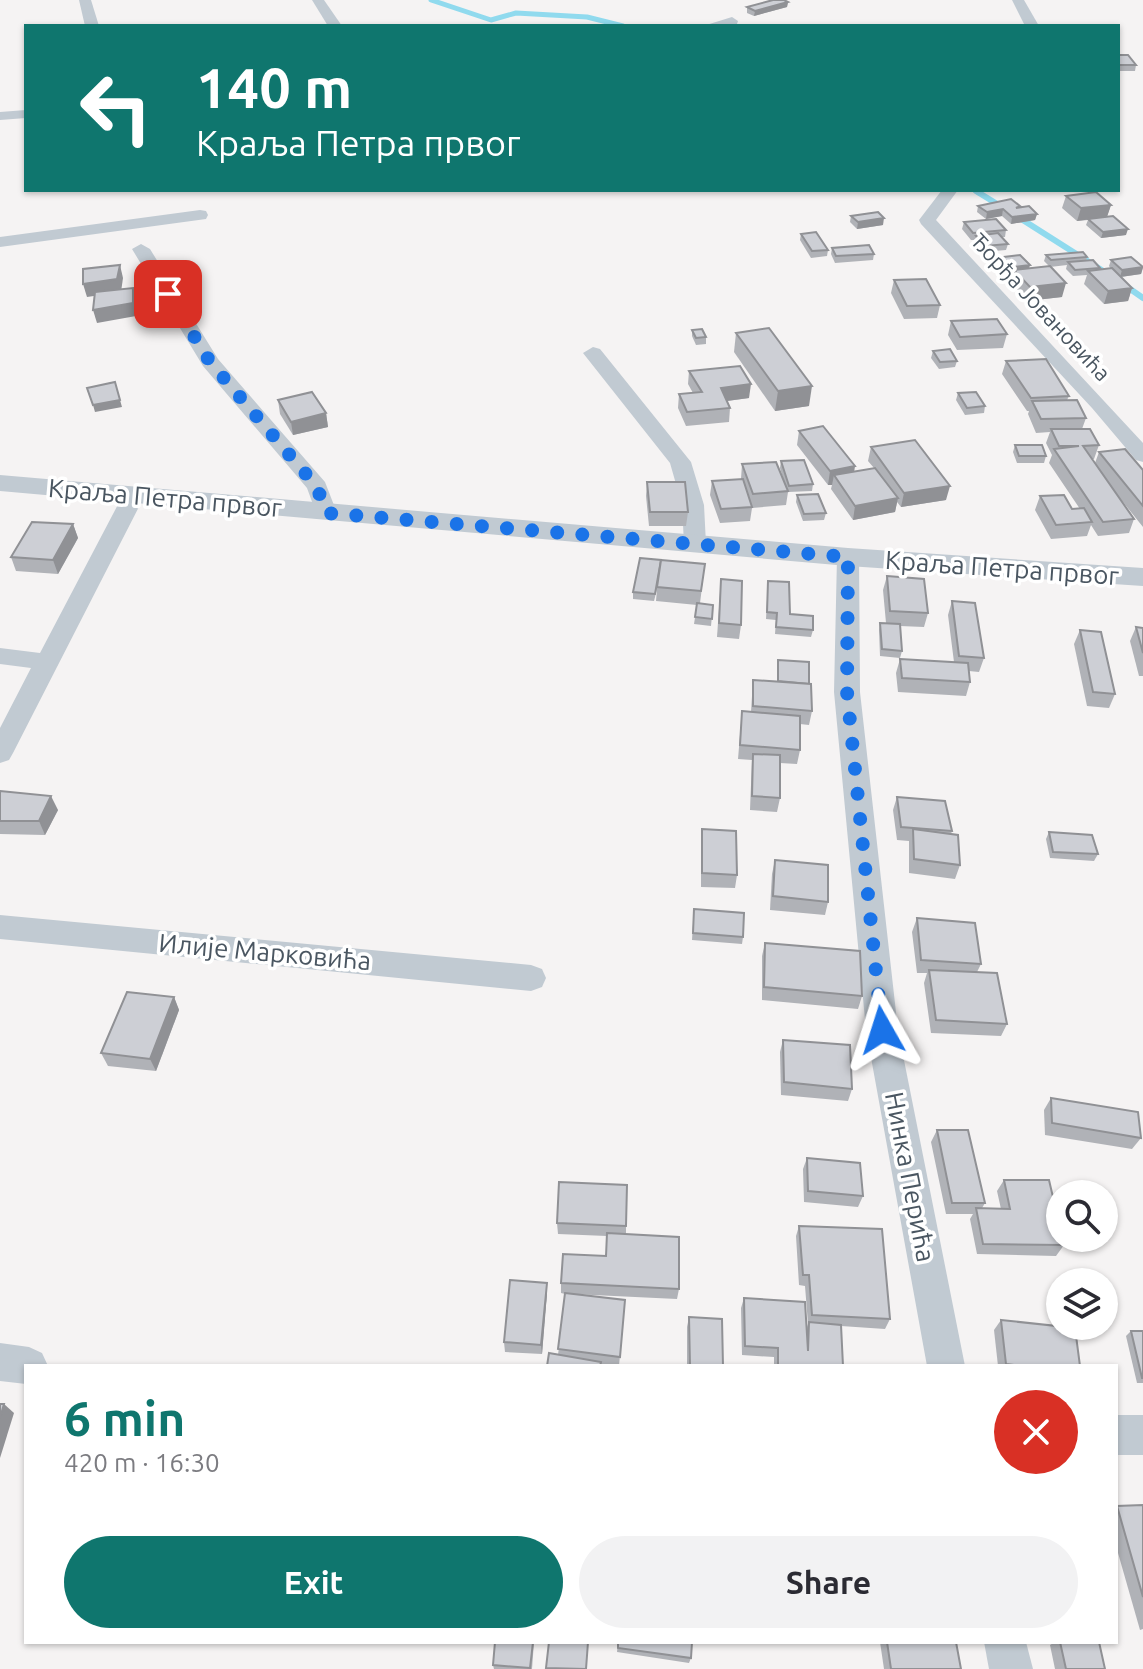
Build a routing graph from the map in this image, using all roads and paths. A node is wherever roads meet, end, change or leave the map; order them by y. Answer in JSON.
{"nodes":[{"id":1,"x":85,"y":0,"type":"edge"},
{"id":2,"x":318,"y":0,"type":"edge"},
{"id":3,"x":1018,"y":0,"type":"edge"},
{"id":4,"x":732,"y":21,"type":"dead end"},
{"id":5,"x":91,"y":24,"type":"edge"},
{"id":6,"x":334,"y":24,"type":"edge"},
{"id":7,"x":719,"y":24,"type":"edge"},
{"id":8,"x":1031,"y":24,"type":"edge"},
{"id":9,"x":24,"y":114,"type":"edge"},
{"id":10,"x":0,"y":116,"type":"edge"},
{"id":11,"x":948,"y":192,"type":"edge"},
{"id":12,"x":200,"y":215,"type":"dead end"},
{"id":13,"x":0,"y":242,"type":"edge"},
{"id":14,"x":141,"y":249,"type":"dead end"},
{"id":15,"x":593,"y":353,"type":"dead end"},
{"id":16,"x":1143,"y":456,"type":"edge"},
{"id":17,"x":0,"y":483,"type":"edge"},
{"id":18,"x":134,"y":495,"type":"junction"},
{"id":19,"x":326,"y":513,"type":"junction"},
{"id":20,"x":695,"y":544,"type":"junction"},
{"id":21,"x":848,"y":557,"type":"junction"},
{"id":22,"x":1143,"y":577,"type":"edge"},
{"id":23,"x":0,"y":656,"type":"edge"},
{"id":24,"x":47,"y":662,"type":"junction"},
{"id":25,"x":0,"y":753,"type":"edge"},
{"id":26,"x":0,"y":927,"type":"edge"},
{"id":27,"x":531,"y":978,"type":"dead end"},
{"id":28,"x":0,"y":1362,"type":"edge"},
{"id":29,"x":946,"y":1364,"type":"edge"},
{"id":30,"x":24,"y":1365,"type":"edge"},
{"id":31,"x":1118,"y":1435,"type":"edge"},
{"id":32,"x":1143,"y":1435,"type":"edge"},
{"id":33,"x":1005,"y":1644,"type":"edge"},
{"id":34,"x":1011,"y":1669,"type":"edge"}],
"edges":[{"from":1,"to":5,"type":"street"},
{"from":2,"to":6,"type":"street"},
{"from":3,"to":8,"type":"street"},
{"from":4,"to":7,"type":"street"},
{"from":9,"to":10,"type":"street"},
{"from":11,"to":16,"type":"street","name":"Ђорђа Јовановића"},
{"from":12,"to":13,"type":"street"},
{"from":14,"to":19,"type":"street"},
{"from":15,"to":20,"type":"street"},
{"from":17,"to":18,"type":"street","name":"Краља Петра првог"},
{"from":18,"to":19,"type":"street","name":"Краља Петра првог"},
{"from":18,"to":24,"type":"street"},
{"from":19,"to":20,"type":"street","name":"Краља Петра првог"},
{"from":20,"to":21,"type":"street","name":"Краља Петра првог"},
{"from":21,"to":22,"type":"street","name":"Краља Петра првог"},
{"from":21,"to":29,"type":"street","name":"Нинка Перића"},
{"from":23,"to":24,"type":"street"},
{"from":24,"to":25,"type":"street"},
{"from":26,"to":27,"type":"street","name":"Илије Марковића"},
{"from":28,"to":30,"type":"street"},
{"from":31,"to":32,"type":"street"},
{"from":33,"to":34,"type":"street"}]}
